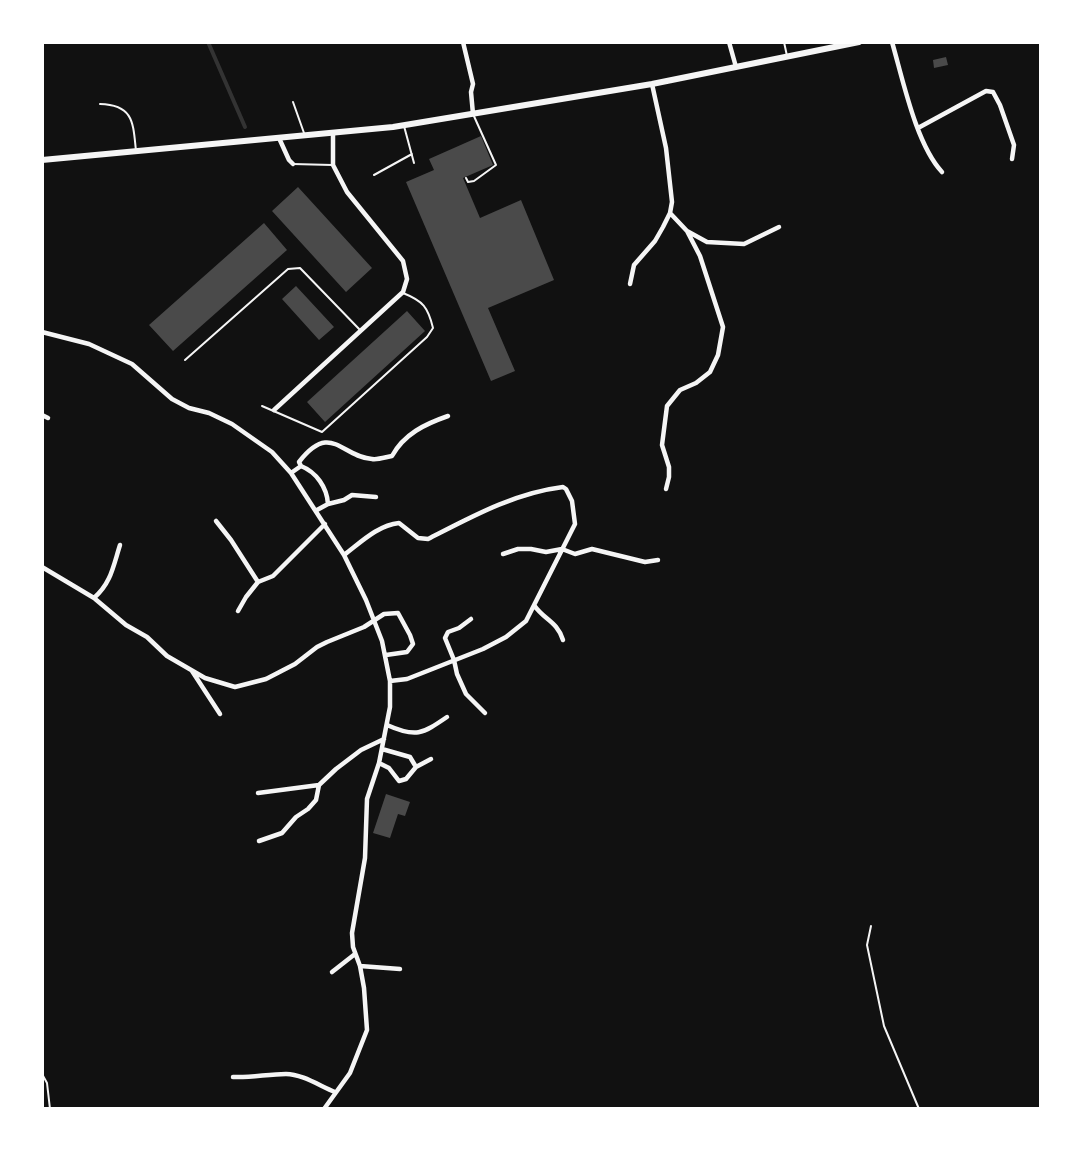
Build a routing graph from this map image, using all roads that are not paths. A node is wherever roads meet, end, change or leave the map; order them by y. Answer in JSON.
{"nodes":[{"id":1,"x":463,"y":42,"type":"edge"},
{"id":2,"x":729,"y":42,"type":"edge"},
{"id":3,"x":784,"y":42,"type":"edge"},
{"id":4,"x":855,"y":42,"type":"edge"},
{"id":5,"x":892,"y":42,"type":"edge"},
{"id":6,"x":787,"y":56,"type":"junction"},
{"id":7,"x":736,"y":67,"type":"junction"},
{"id":8,"x":652,"y":84,"type":"junction"},
{"id":9,"x":293,"y":102,"type":"dead end"},
{"id":10,"x":100,"y":104,"type":"dead end"},
{"id":11,"x":473,"y":114,"type":"junction"},
{"id":12,"x":404,"y":126,"type":"junction"},
{"id":13,"x":918,"y":128,"type":"junction"},
{"id":14,"x":333,"y":133,"type":"junction"},
{"id":15,"x":305,"y":135,"type":"junction"},
{"id":16,"x":279,"y":138,"type":"junction"},
{"id":17,"x":136,"y":151,"type":"junction"},
{"id":18,"x":412,"y":154,"type":"junction"},
{"id":19,"x":1012,"y":159,"type":"dead end"},
{"id":20,"x":42,"y":160,"type":"edge"},
{"id":21,"x":414,"y":163,"type":"dead end"},
{"id":22,"x":293,"y":164,"type":"joint"},
{"id":23,"x":333,"y":165,"type":"junction"},
{"id":24,"x":942,"y":172,"type":"dead end"},
{"id":25,"x":374,"y":175,"type":"dead end"},
{"id":26,"x":466,"y":178,"type":"dead end"},
{"id":27,"x":670,"y":213,"type":"junction"},
{"id":28,"x":779,"y":227,"type":"dead end"},
{"id":29,"x":687,"y":231,"type":"junction"},
{"id":30,"x":630,"y":284,"type":"dead end"},
{"id":31,"x":403,"y":292,"type":"junction"},
{"id":32,"x":361,"y":331,"type":"junction"},
{"id":33,"x":42,"y":332,"type":"edge"},
{"id":34,"x":185,"y":360,"type":"dead end"},
{"id":35,"x":262,"y":406,"type":"dead end"},
{"id":36,"x":274,"y":410,"type":"junction"},
{"id":37,"x":42,"y":415,"type":"edge"},
{"id":38,"x":448,"y":416,"type":"dead end"},
{"id":39,"x":48,"y":418,"type":"dead end"},
{"id":40,"x":301,"y":466,"type":"junction"},
{"id":41,"x":291,"y":473,"type":"junction"},
{"id":42,"x":666,"y":489,"type":"dead end"},
{"id":43,"x":376,"y":497,"type":"dead end"},
{"id":44,"x":328,"y":504,"type":"junction"},
{"id":45,"x":316,"y":510,"type":"junction"},
{"id":46,"x":216,"y":521,"type":"dead end"},
{"id":47,"x":325,"y":524,"type":"junction"},
{"id":48,"x":120,"y":545,"type":"dead end"},
{"id":49,"x":562,"y":549,"type":"junction"},
{"id":50,"x":503,"y":554,"type":"dead end"},
{"id":51,"x":344,"y":555,"type":"junction"},
{"id":52,"x":658,"y":560,"type":"dead end"},
{"id":53,"x":42,"y":567,"type":"edge"},
{"id":54,"x":258,"y":582,"type":"junction"},
{"id":55,"x":94,"y":598,"type":"junction"},
{"id":56,"x":534,"y":605,"type":"junction"},
{"id":57,"x":238,"y":611,"type":"dead end"},
{"id":58,"x":471,"y":619,"type":"dead end"},
{"id":59,"x":375,"y":622,"type":"junction"},
{"id":60,"x":563,"y":640,"type":"dead end"},
{"id":61,"x":386,"y":654,"type":"junction"},
{"id":62,"x":454,"y":660,"type":"junction"},
{"id":63,"x":192,"y":671,"type":"junction"},
{"id":64,"x":390,"y":681,"type":"junction"},
{"id":65,"x":485,"y":713,"type":"dead end"},
{"id":66,"x":220,"y":714,"type":"dead end"},
{"id":67,"x":447,"y":717,"type":"dead end"},
{"id":68,"x":387,"y":726,"type":"junction"},
{"id":69,"x":384,"y":739,"type":"junction"},
{"id":70,"x":382,"y":749,"type":"junction"},
{"id":71,"x":430,"y":759,"type":"dead end"},
{"id":72,"x":379,"y":763,"type":"junction"},
{"id":73,"x":416,"y":767,"type":"junction"},
{"id":74,"x":319,"y":785,"type":"junction"},
{"id":75,"x":258,"y":793,"type":"dead end"},
{"id":76,"x":259,"y":841,"type":"dead end"},
{"id":77,"x":872,"y":926,"type":"dead end"},
{"id":78,"x":356,"y":954,"type":"junction"},
{"id":79,"x":360,"y":966,"type":"junction"},
{"id":80,"x":400,"y":969,"type":"dead end"},
{"id":81,"x":332,"y":972,"type":"dead end"},
{"id":82,"x":233,"y":1077,"type":"dead end"},
{"id":83,"x":335,"y":1092,"type":"junction"},
{"id":84,"x":324,"y":1109,"type":"edge"},
{"id":85,"x":919,"y":1109,"type":"edge"}],
"edges":[{"from":1,"to":11,"type":"street"},
{"from":2,"to":7,"type":"street"},
{"from":3,"to":6,"type":"lane"},
{"from":4,"to":6,"type":"street"},
{"from":5,"to":13,"type":"street"},
{"from":6,"to":7,"type":"street"},
{"from":7,"to":8,"type":"street"},
{"from":8,"to":11,"type":"street"},
{"from":8,"to":27,"type":"street"},
{"from":9,"to":15,"type":"lane"},
{"from":10,"to":17,"type":"lane"},
{"from":11,"to":12,"type":"street"},
{"from":11,"to":26,"type":"lane"},
{"from":12,"to":14,"type":"street"},
{"from":12,"to":18,"type":"lane"},
{"from":13,"to":19,"type":"street"},
{"from":13,"to":24,"type":"street"},
{"from":14,"to":15,"type":"street"},
{"from":14,"to":23,"type":"street"},
{"from":15,"to":16,"type":"street"},
{"from":16,"to":17,"type":"street"},
{"from":16,"to":22,"type":"street"},
{"from":17,"to":20,"type":"street"},
{"from":18,"to":21,"type":"lane"},
{"from":18,"to":25,"type":"lane"},
{"from":22,"to":23,"type":"lane"},
{"from":23,"to":31,"type":"street"},
{"from":27,"to":29,"type":"street"},
{"from":27,"to":30,"type":"street"},
{"from":28,"to":29,"type":"street"},
{"from":29,"to":42,"type":"street"},
{"from":31,"to":32,"type":"street"},
{"from":31,"to":36,"type":"lane"},
{"from":32,"to":34,"type":"lane"},
{"from":32,"to":36,"type":"street"},
{"from":33,"to":41,"type":"street"},
{"from":35,"to":36,"type":"lane"},
{"from":37,"to":39,"type":"street"},
{"from":38,"to":40,"type":"street"},
{"from":40,"to":41,"type":"street"},
{"from":40,"to":44,"type":"street"},
{"from":41,"to":45,"type":"street"},
{"from":43,"to":44,"type":"street"},
{"from":44,"to":45,"type":"street"},
{"from":45,"to":47,"type":"street"},
{"from":46,"to":54,"type":"street"},
{"from":47,"to":51,"type":"street"},
{"from":47,"to":54,"type":"street"},
{"from":48,"to":55,"type":"street"},
{"from":49,"to":50,"type":"street"},
{"from":49,"to":51,"type":"street"},
{"from":49,"to":52,"type":"street"},
{"from":49,"to":56,"type":"street"},
{"from":51,"to":59,"type":"street"},
{"from":53,"to":55,"type":"street"},
{"from":54,"to":57,"type":"street"},
{"from":55,"to":63,"type":"street"},
{"from":56,"to":60,"type":"street"},
{"from":56,"to":62,"type":"street"},
{"from":58,"to":62,"type":"street"},
{"from":59,"to":61,"type":"street"},
{"from":59,"to":61,"type":"street"},
{"from":59,"to":63,"type":"street"},
{"from":61,"to":64,"type":"street"},
{"from":62,"to":64,"type":"street"},
{"from":62,"to":65,"type":"street"},
{"from":63,"to":66,"type":"street"},
{"from":64,"to":68,"type":"street"},
{"from":67,"to":68,"type":"street"},
{"from":68,"to":69,"type":"street"},
{"from":69,"to":70,"type":"street"},
{"from":69,"to":74,"type":"street"},
{"from":70,"to":72,"type":"street"},
{"from":70,"to":73,"type":"street"},
{"from":71,"to":73,"type":"street"},
{"from":72,"to":73,"type":"street"},
{"from":72,"to":78,"type":"street"},
{"from":74,"to":75,"type":"street"},
{"from":74,"to":76,"type":"street"},
{"from":77,"to":85,"type":"lane"},
{"from":78,"to":79,"type":"street"},
{"from":78,"to":81,"type":"street"},
{"from":79,"to":80,"type":"street"},
{"from":79,"to":83,"type":"street"},
{"from":82,"to":83,"type":"street"},
{"from":83,"to":84,"type":"street"}]}
